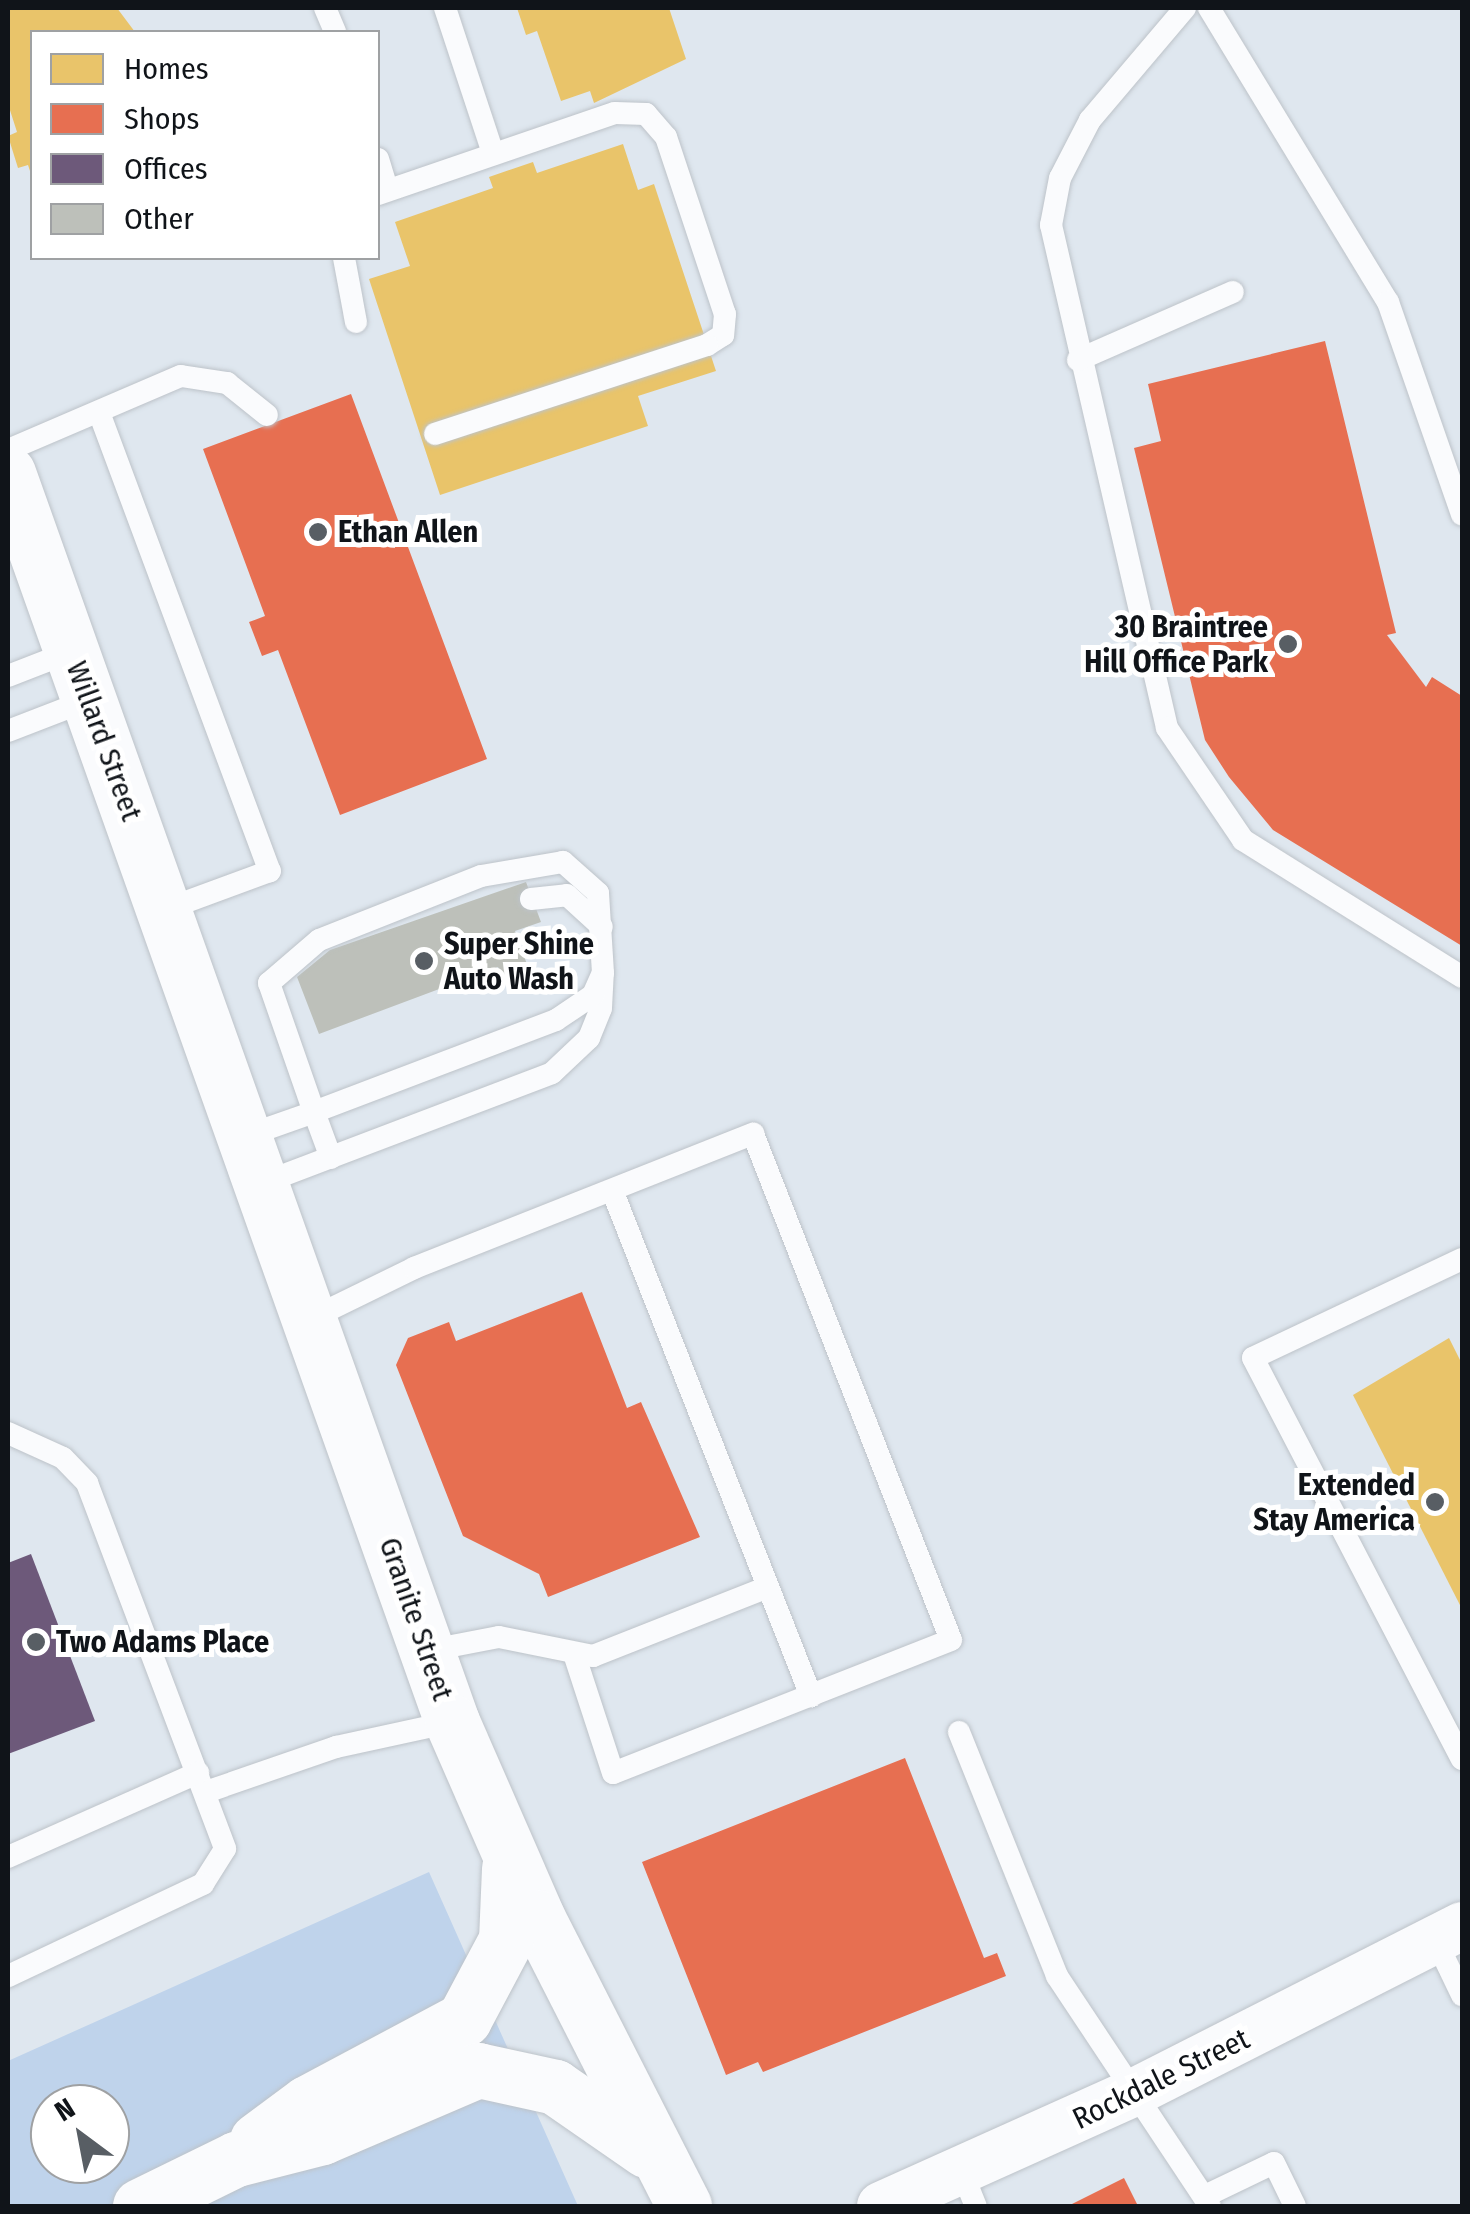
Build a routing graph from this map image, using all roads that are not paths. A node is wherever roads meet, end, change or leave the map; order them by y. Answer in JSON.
{"nodes":[{"id":1,"x":445,"y":8,"type":"edge"},
{"id":2,"x":1184,"y":8,"type":"edge"},
{"id":3,"x":1209,"y":8,"type":"edge"},
{"id":4,"x":493,"y":153,"type":"junction"},
{"id":5,"x":382,"y":191,"type":"edge"},
{"id":6,"x":344,"y":260,"type":"edge"},
{"id":7,"x":1234,"y":292,"type":"dead end"},
{"id":8,"x":356,"y":322,"type":"dead end"},
{"id":9,"x":1078,"y":360,"type":"junction"},
{"id":10,"x":267,"y":415,"type":"dead end"},
{"id":11,"x":100,"y":416,"type":"junction"},
{"id":12,"x":435,"y":434,"type":"dead end"},
{"id":13,"x":8,"y":450,"type":"edge"},
{"id":14,"x":8,"y":474,"type":"edge"},
{"id":15,"x":1462,"y":515,"type":"edge"},
{"id":16,"x":8,"y":676,"type":"edge"},
{"id":17,"x":81,"y":676,"type":"junction"},
{"id":18,"x":8,"y":731,"type":"edge"},
{"id":19,"x":532,"y":898,"type":"dead end"},
{"id":20,"x":164,"y":910,"type":"junction"},
{"id":21,"x":602,"y":926,"type":"junction"},
{"id":22,"x":604,"y":974,"type":"junction"},
{"id":23,"x":1462,"y":977,"type":"edge"},
{"id":24,"x":200,"y":1009,"type":"joint"},
{"id":25,"x":314,"y":1112,"type":"junction"},
{"id":26,"x":331,"y":1158,"type":"junction"},
{"id":27,"x":255,"y":1159,"type":"junction"},
{"id":28,"x":612,"y":1190,"type":"junction"},
{"id":29,"x":1462,"y":1259,"type":"edge"},
{"id":30,"x":312,"y":1318,"type":"junction"},
{"id":31,"x":8,"y":1432,"type":"edge"},
{"id":32,"x":768,"y":1587,"type":"junction"},
{"id":33,"x":426,"y":1651,"type":"junction"},
{"id":34,"x":574,"y":1657,"type":"junction"},
{"id":35,"x":811,"y":1696,"type":"junction"},
{"id":36,"x":452,"y":1722,"type":"junction"},
{"id":37,"x":960,"y":1732,"type":"dead end"},
{"id":38,"x":1462,"y":1759,"type":"edge"},
{"id":39,"x":202,"y":1782,"type":"junction"},
{"id":40,"x":503,"y":1844,"type":"junction"},
{"id":41,"x":8,"y":1856,"type":"edge"},
{"id":42,"x":1454,"y":1934,"type":"edge"},
{"id":43,"x":8,"y":1976,"type":"edge"},
{"id":44,"x":1462,"y":1995,"type":"edge"},
{"id":45,"x":1133,"y":2094,"type":"junction"},
{"id":46,"x":236,"y":2159,"type":"junction"},
{"id":47,"x":674,"y":2188,"type":"edge"},
{"id":48,"x":969,"y":2189,"type":"edge"},
{"id":49,"x":1207,"y":2201,"type":"edge"},
{"id":50,"x":140,"y":2206,"type":"edge"},
{"id":51,"x":881,"y":2206,"type":"edge"},
{"id":52,"x":1294,"y":2206,"type":"edge"}],
"edges":[{"from":1,"to":4,"type":"lane"},
{"from":2,"to":9,"type":"lane"},
{"from":3,"to":15,"type":"lane"},
{"from":4,"to":5,"type":"lane"},
{"from":4,"to":12,"type":"lane"},
{"from":6,"to":8,"type":"lane"},
{"from":7,"to":9,"type":"lane"},
{"from":9,"to":23,"type":"lane"},
{"from":10,"to":11,"type":"lane"},
{"from":11,"to":13,"type":"lane"},
{"from":11,"to":20,"type":"lane"},
{"from":14,"to":17,"type":"main road","name":"Willard Street"},
{"from":16,"to":17,"type":"lane"},
{"from":17,"to":18,"type":"lane"},
{"from":17,"to":20,"type":"main road","name":"Willard Street"},
{"from":19,"to":21,"type":"lane"},
{"from":20,"to":24,"type":"main road","name":"Willard Street"},
{"from":21,"to":22,"type":"lane"},
{"from":21,"to":25,"type":"lane"},
{"from":22,"to":25,"type":"lane"},
{"from":22,"to":26,"type":"lane"},
{"from":24,"to":27,"type":"main road","name":"Granite Street"},
{"from":25,"to":26,"type":"lane"},
{"from":25,"to":27,"type":"lane"},
{"from":26,"to":27,"type":"lane"},
{"from":27,"to":30,"type":"main road","name":"Granite Street"},
{"from":28,"to":30,"type":"lane"},
{"from":28,"to":32,"type":"lane"},
{"from":28,"to":35,"type":"lane"},
{"from":29,"to":38,"type":"lane"},
{"from":30,"to":33,"type":"main road","name":"Granite Street"},
{"from":31,"to":39,"type":"lane"},
{"from":32,"to":34,"type":"lane"},
{"from":32,"to":35,"type":"lane"},
{"from":33,"to":34,"type":"lane"},
{"from":33,"to":36,"type":"main road","name":"Granite Street"},
{"from":34,"to":35,"type":"lane"},
{"from":36,"to":39,"type":"lane"},
{"from":36,"to":40,"type":"main road","name":"Granite Street"},
{"from":37,"to":45,"type":"lane"},
{"from":39,"to":41,"type":"lane"},
{"from":39,"to":43,"type":"lane"},
{"from":40,"to":46,"type":"main road"},
{"from":40,"to":47,"type":"main road","name":"Granite Street"},
{"from":42,"to":44,"type":"lane"},
{"from":42,"to":45,"type":"street","name":"Rockdale Street"},
{"from":45,"to":48,"type":"street","name":"Rockdale Street"},
{"from":45,"to":49,"type":"lane"},
{"from":46,"to":47,"type":"main road"},
{"from":46,"to":50,"type":"main road"},
{"from":48,"to":51,"type":"street","name":"Rockdale Street"},
{"from":49,"to":52,"type":"lane"}]}
